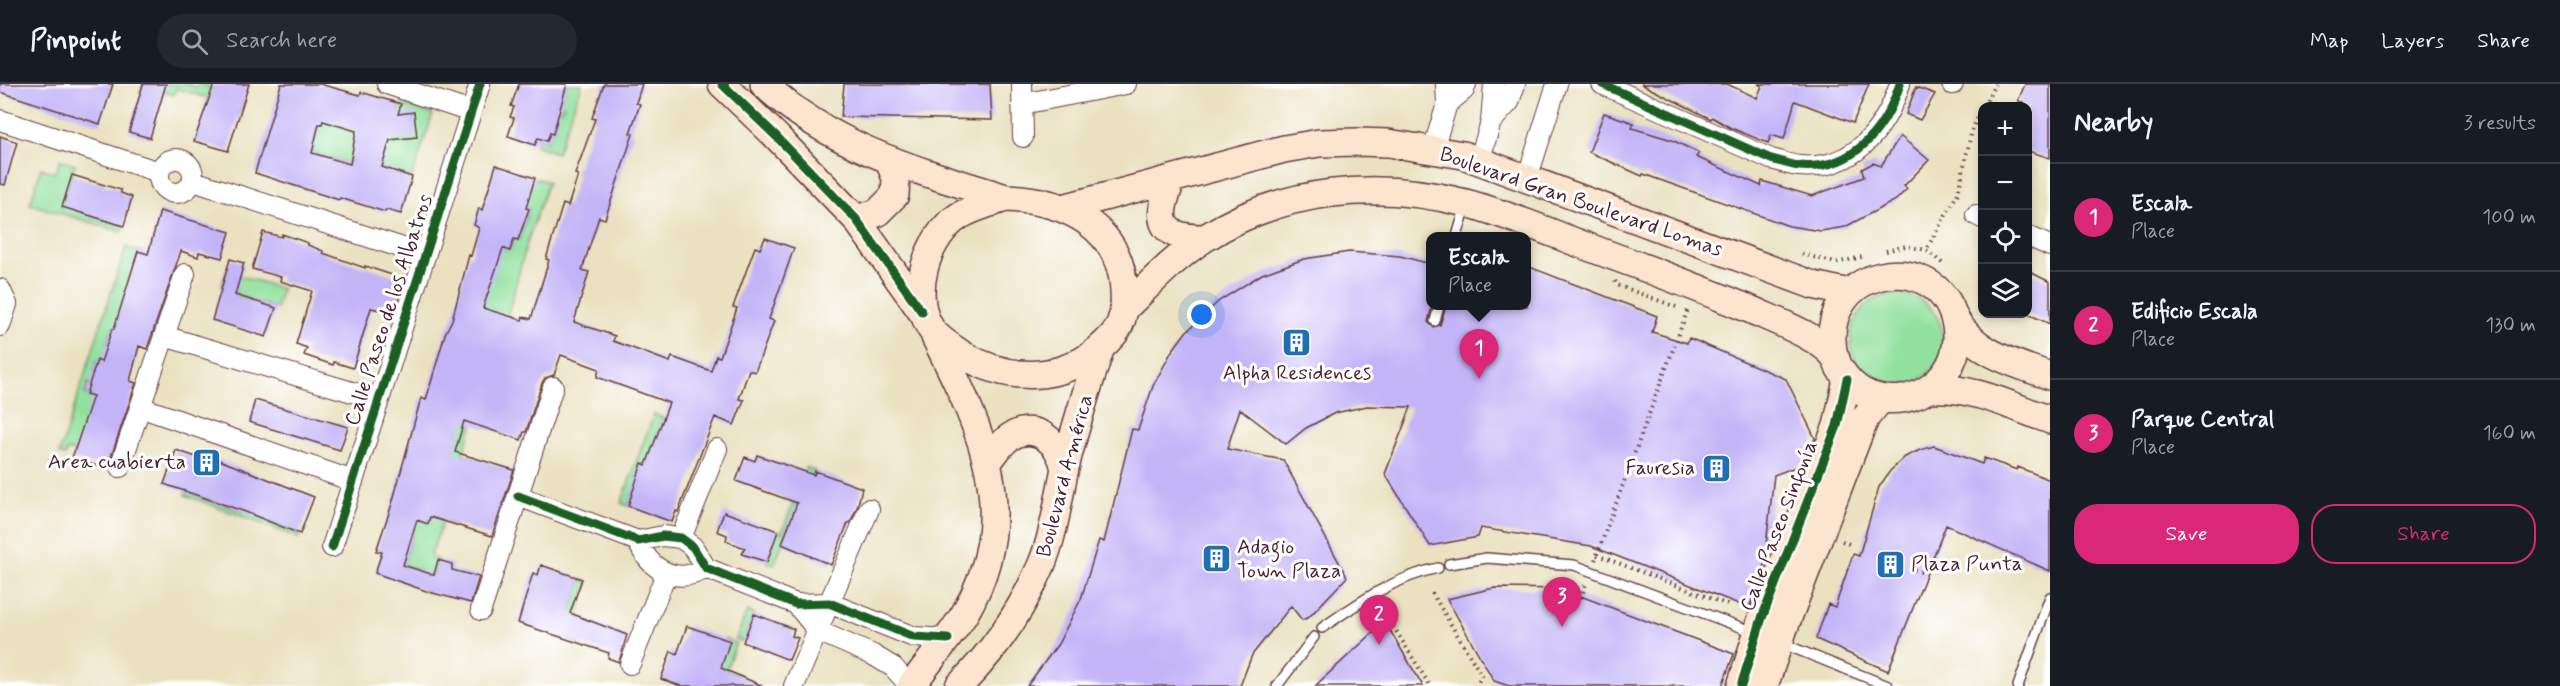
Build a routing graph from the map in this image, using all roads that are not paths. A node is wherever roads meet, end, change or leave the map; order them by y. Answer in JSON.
{"nodes":[{"id":1,"x":387,"y":84,"type":"edge"},
{"id":2,"x":480,"y":84,"type":"edge"},
{"id":3,"x":722,"y":84,"type":"edge"},
{"id":4,"x":764,"y":84,"type":"edge"},
{"id":5,"x":1022,"y":84,"type":"edge"},
{"id":6,"x":1446,"y":84,"type":"edge"},
{"id":7,"x":1466,"y":84,"type":"edge"},
{"id":8,"x":1494,"y":84,"type":"edge"},
{"id":9,"x":1515,"y":84,"type":"edge"},
{"id":10,"x":1602,"y":84,"type":"edge"},
{"id":11,"x":1900,"y":84,"type":"edge"},
{"id":12,"x":1120,"y":85,"type":"edge"},
{"id":13,"x":1555,"y":91,"type":"edge"},
{"id":14,"x":1022,"y":104,"type":"junction"},
{"id":15,"x":1448,"y":104,"type":"junction"},
{"id":16,"x":471,"y":112,"type":"junction"},
{"id":17,"x":0,"y":120,"type":"edge"},
{"id":18,"x":1491,"y":122,"type":"junction"},
{"id":19,"x":1023,"y":137,"type":"dead end"},
{"id":20,"x":1433,"y":149,"type":"junction"},
{"id":21,"x":890,"y":161,"type":"junction"},
{"id":22,"x":1479,"y":161,"type":"junction"},
{"id":23,"x":1172,"y":179,"type":"junction"},
{"id":24,"x":1527,"y":179,"type":"junction"},
{"id":25,"x":1006,"y":198,"type":"junction"},
{"id":26,"x":1467,"y":203,"type":"junction"},
{"id":27,"x":1063,"y":208,"type":"junction"},
{"id":28,"x":856,"y":219,"type":"junction"},
{"id":29,"x":1458,"y":232,"type":"edge"},
{"id":30,"x":1204,"y":238,"type":"junction"},
{"id":31,"x":2032,"y":238,"type":"edge"},
{"id":32,"x":2050,"y":246,"type":"edge"},
{"id":33,"x":425,"y":255,"type":"junction"},
{"id":34,"x":185,"y":274,"type":"dead end"},
{"id":35,"x":0,"y":289,"type":"edge"},
{"id":36,"x":1849,"y":293,"type":"junction"},
{"id":37,"x":1125,"y":308,"type":"junction"},
{"id":38,"x":1438,"y":310,"type":"edge"},
{"id":39,"x":1955,"y":319,"type":"junction"},
{"id":40,"x":927,"y":321,"type":"junction"},
{"id":41,"x":1435,"y":321,"type":"dead end"},
{"id":42,"x":0,"y":326,"type":"edge"},
{"id":43,"x":164,"y":336,"type":"junction"},
{"id":44,"x":1100,"y":350,"type":"junction"},
{"id":45,"x":1841,"y":367,"type":"junction"},
{"id":46,"x":2050,"y":376,"type":"edge"},
{"id":47,"x":553,"y":387,"type":"dead end"},
{"id":48,"x":1930,"y":389,"type":"junction"},
{"id":49,"x":1881,"y":399,"type":"junction"},
{"id":50,"x":379,"y":400,"type":"junction"},
{"id":51,"x":140,"y":407,"type":"junction"},
{"id":52,"x":2050,"y":420,"type":"edge"},
{"id":53,"x":717,"y":449,"type":"dead end"},
{"id":54,"x":988,"y":462,"type":"junction"},
{"id":55,"x":120,"y":466,"type":"dead end"},
{"id":56,"x":1065,"y":469,"type":"junction"},
{"id":57,"x":353,"y":481,"type":"junction"},
{"id":58,"x":518,"y":496,"type":"junction"},
{"id":59,"x":868,"y":510,"type":"dead end"},
{"id":60,"x":681,"y":538,"type":"junction"},
{"id":61,"x":638,"y":541,"type":"junction"},
{"id":62,"x":332,"y":547,"type":"dead end"},
{"id":63,"x":1449,"y":564,"type":"dead end"},
{"id":64,"x":1438,"y":567,"type":"dead end"},
{"id":65,"x":706,"y":568,"type":"junction"},
{"id":66,"x":666,"y":574,"type":"junction"},
{"id":67,"x":2050,"y":597,"type":"edge"},
{"id":68,"x":830,"y":603,"type":"junction"},
{"id":69,"x":796,"y":604,"type":"junction"},
{"id":70,"x":481,"y":610,"type":"dead end"},
{"id":71,"x":1322,"y":628,"type":"dead end"},
{"id":72,"x":818,"y":631,"type":"junction"},
{"id":73,"x":1766,"y":631,"type":"junction"},
{"id":74,"x":898,"y":632,"type":"junction"},
{"id":75,"x":1314,"y":637,"type":"dead end"},
{"id":76,"x":948,"y":639,"type":"junction"},
{"id":77,"x":881,"y":659,"type":"junction"},
{"id":78,"x":630,"y":664,"type":"dead end"},
{"id":79,"x":794,"y":686,"type":"edge"},
{"id":80,"x":911,"y":686,"type":"edge"},
{"id":81,"x":959,"y":686,"type":"edge"},
{"id":82,"x":1276,"y":686,"type":"edge"},
{"id":83,"x":1741,"y":686,"type":"edge"},
{"id":84,"x":1764,"y":686,"type":"edge"},
{"id":85,"x":1888,"y":686,"type":"edge"},
{"id":86,"x":2018,"y":686,"type":"edge"}],
"edges":[{"from":1,"to":16,"type":"street"},
{"from":2,"to":16,"type":"street","name":"Calle Paseo de los Albatros"},
{"from":3,"to":28,"type":"main road"},
{"from":4,"to":21,"type":"main road"},
{"from":5,"to":14,"type":"street"},
{"from":6,"to":15,"type":"street"},
{"from":7,"to":15,"type":"street"},
{"from":8,"to":18,"type":"street"},
{"from":9,"to":18,"type":"street"},
{"from":10,"to":11,"type":"street"},
{"from":12,"to":14,"type":"street"},
{"from":13,"to":24,"type":"street"},
{"from":14,"to":19,"type":"street"},
{"from":15,"to":20,"type":"street"},
{"from":16,"to":33,"type":"street","name":"Calle Paseo de los Albatros"},
{"from":17,"to":33,"type":"street"},
{"from":18,"to":22,"type":"street"},
{"from":20,"to":22,"type":"main road","name":"Boulevard Gran Boulevard Lomas"},
{"from":20,"to":23,"type":"main road","name":"Boulevard Gran Boulevard Lomas"},
{"from":21,"to":25,"type":"main road"},
{"from":21,"to":28,"type":"main road"},
{"from":22,"to":24,"type":"main road","name":"Boulevard Gran Boulevard Lomas"},
{"from":23,"to":27,"type":"main road","name":"Boulevard Gran Boulevard Lomas"},
{"from":23,"to":30,"type":"main road"},
{"from":24,"to":36,"type":"main road","name":"Boulevard Gran Boulevard Lomas"},
{"from":25,"to":27,"type":"main road"},
{"from":25,"to":40,"type":"main road"},
{"from":26,"to":29,"type":"lane"},
{"from":26,"to":30,"type":"main road","name":"Boulevard Gran Boulevard Lomas"},
{"from":26,"to":45,"type":"main road","name":"Boulevard Gran Boulevard Lomas"},
{"from":27,"to":37,"type":"main road"},
{"from":28,"to":40,"type":"main road"},
{"from":30,"to":37,"type":"main road","name":"Boulevard Gran Boulevard Lomas"},
{"from":31,"to":32,"type":"street"},
{"from":33,"to":50,"type":"street","name":"Calle Paseo de los Albatros"},
{"from":34,"to":43,"type":"street"},
{"from":35,"to":42,"type":"street"},
{"from":36,"to":39,"type":"main road"},
{"from":36,"to":45,"type":"main road"},
{"from":37,"to":44,"type":"main road"},
{"from":38,"to":41,"type":"lane"},
{"from":39,"to":46,"type":"main road"},
{"from":39,"to":48,"type":"main road"},
{"from":40,"to":44,"type":"main road"},
{"from":40,"to":54,"type":"main road"},
{"from":43,"to":50,"type":"street"},
{"from":43,"to":51,"type":"street"},
{"from":44,"to":56,"type":"main road","name":"Boulevard América"},
{"from":45,"to":49,"type":"main road"},
{"from":45,"to":73,"type":"main road","name":"Calle Paseo Sinfonía"},
{"from":47,"to":58,"type":"street"},
{"from":48,"to":49,"type":"main road"},
{"from":48,"to":52,"type":"main road"},
{"from":49,"to":73,"type":"main road","name":"Calle Paseo Sinfonía"},
{"from":50,"to":57,"type":"street","name":"Calle Paseo de los Albatros"},
{"from":51,"to":55,"type":"street"},
{"from":51,"to":57,"type":"street"},
{"from":53,"to":60,"type":"street"},
{"from":54,"to":56,"type":"main road"},
{"from":54,"to":76,"type":"main road"},
{"from":56,"to":81,"type":"main road","name":"Boulevard América"},
{"from":57,"to":62,"type":"street","name":"Calle Paseo de los Albatros"},
{"from":58,"to":61,"type":"street"},
{"from":58,"to":70,"type":"street"},
{"from":59,"to":68,"type":"street"},
{"from":60,"to":61,"type":"street"},
{"from":60,"to":65,"type":"street"},
{"from":61,"to":66,"type":"street"},
{"from":63,"to":73,"type":"lane"},
{"from":64,"to":71,"type":"lane"},
{"from":65,"to":66,"type":"street"},
{"from":65,"to":69,"type":"street"},
{"from":66,"to":78,"type":"street"},
{"from":67,"to":86,"type":"lane"},
{"from":68,"to":69,"type":"street"},
{"from":68,"to":72,"type":"street"},
{"from":68,"to":74,"type":"street"},
{"from":69,"to":72,"type":"street"},
{"from":72,"to":77,"type":"street"},
{"from":72,"to":79,"type":"street"},
{"from":73,"to":83,"type":"main road","name":"Calle Paseo Sinfonía"},
{"from":73,"to":84,"type":"main road","name":"Calle Paseo Sinfonía"},
{"from":73,"to":85,"type":"lane"},
{"from":74,"to":76,"type":"street"},
{"from":74,"to":77,"type":"street"},
{"from":75,"to":82,"type":"lane"},
{"from":76,"to":80,"type":"main road"},
{"from":77,"to":80,"type":"street"}]}
